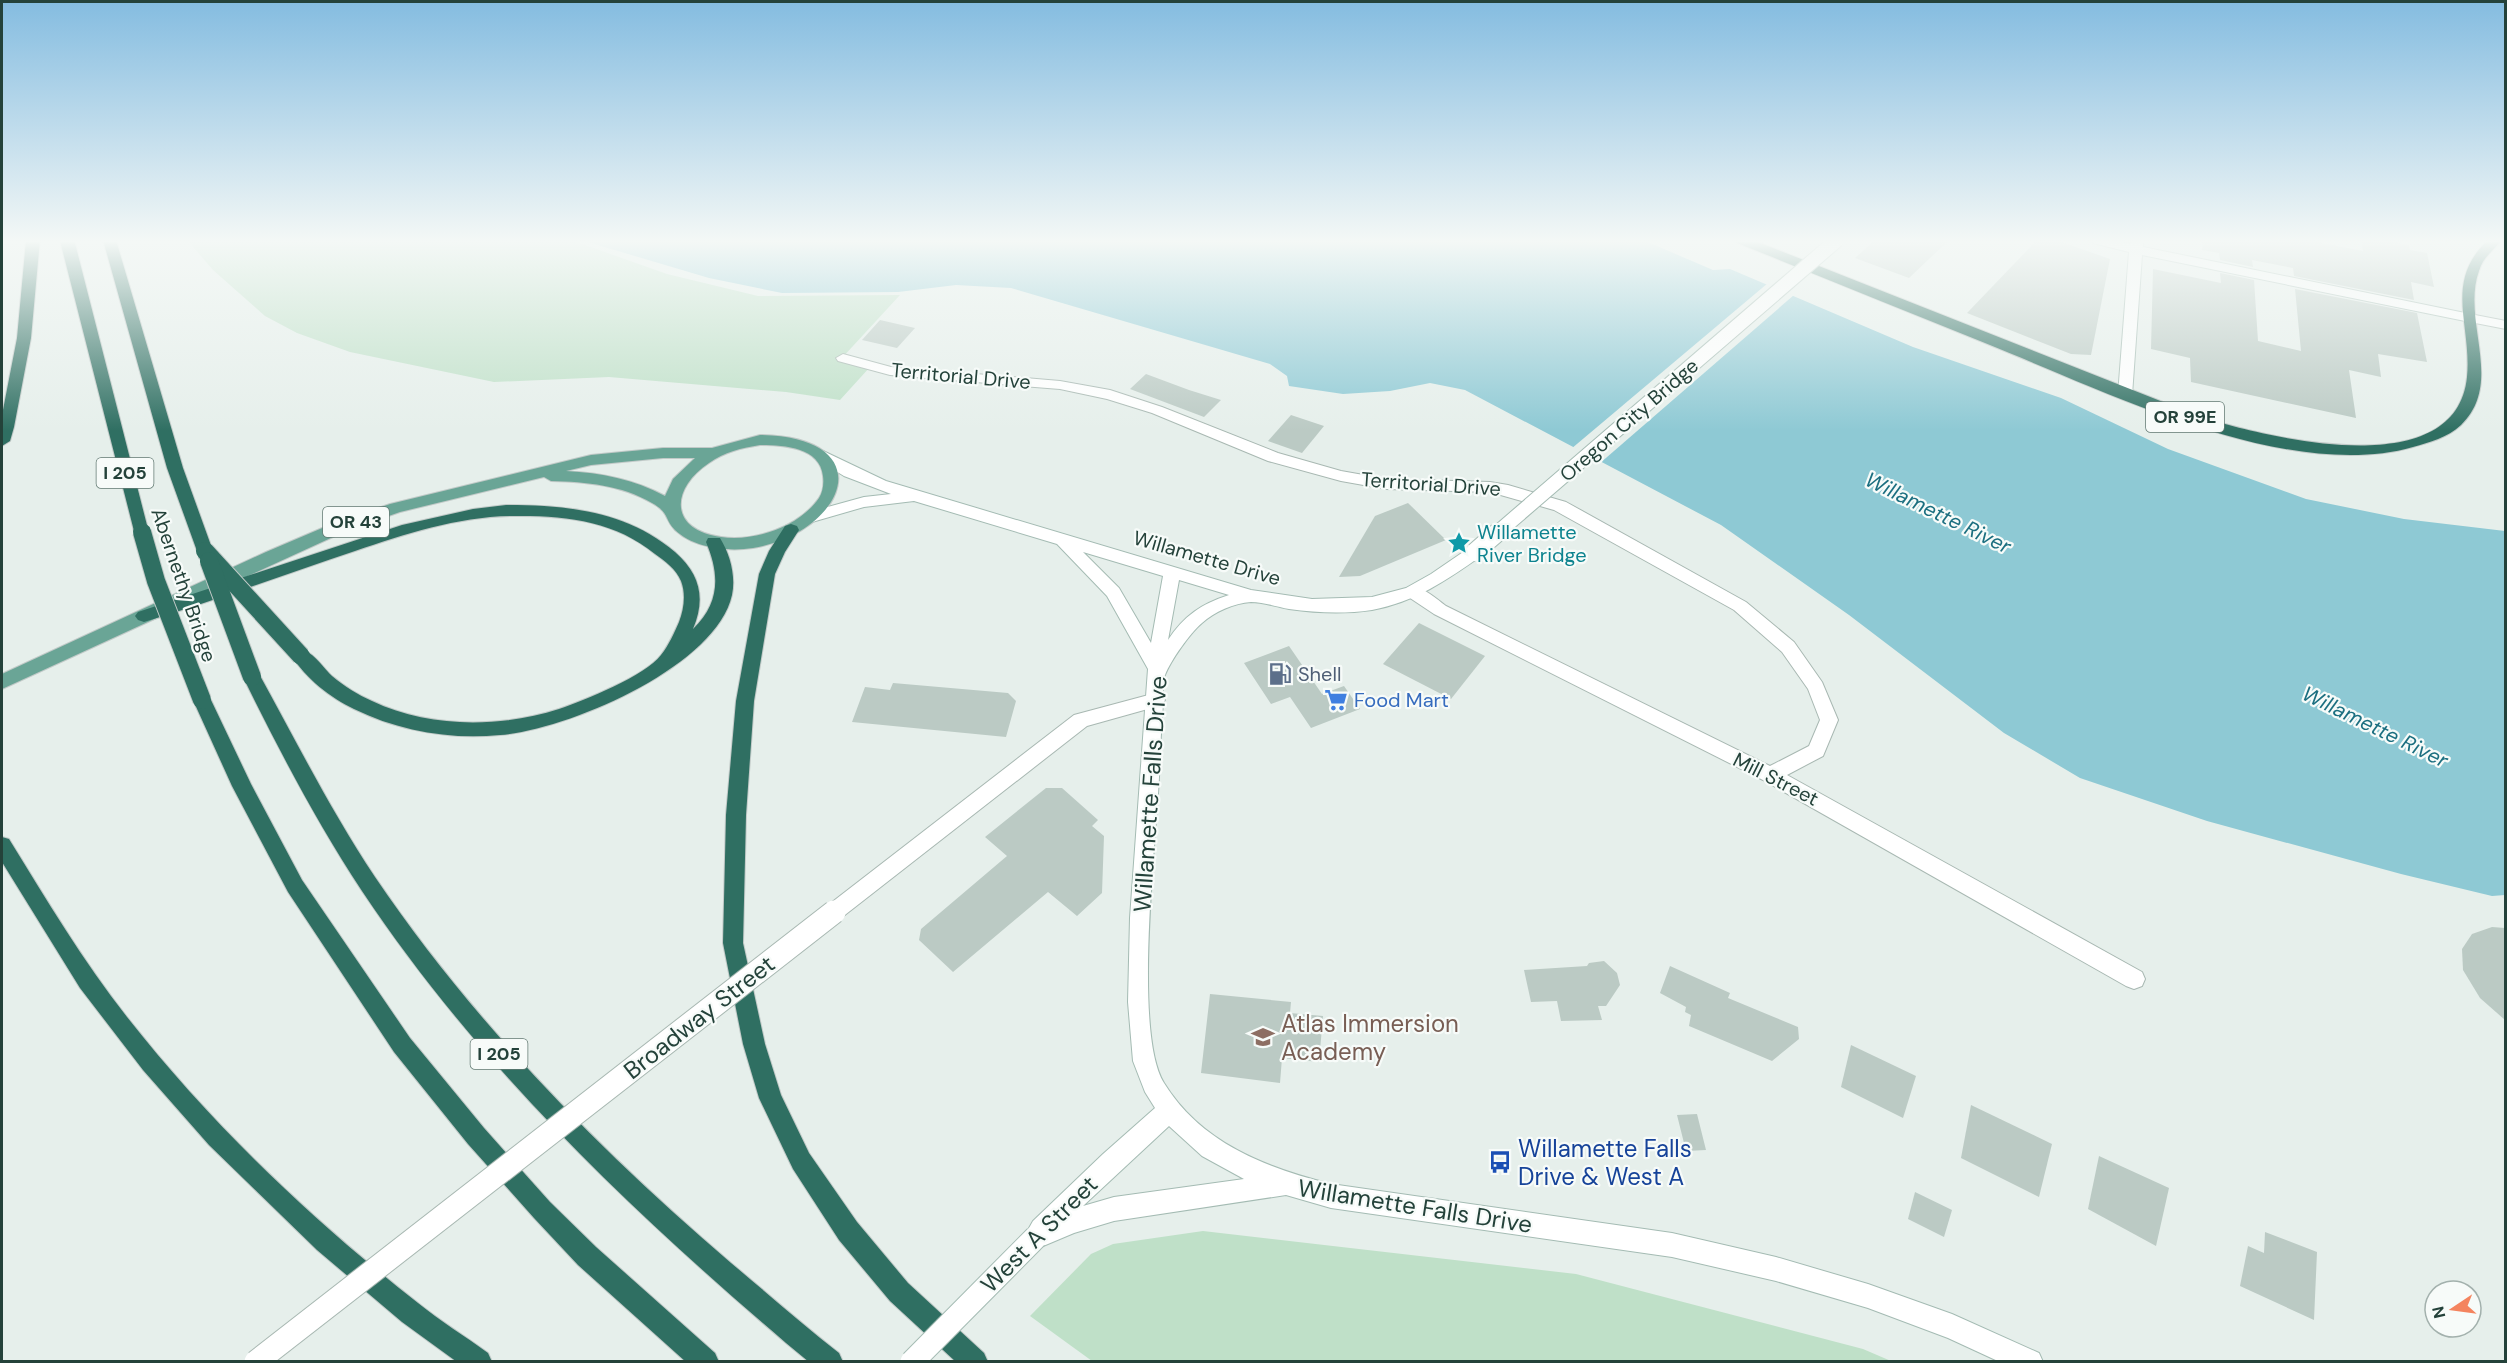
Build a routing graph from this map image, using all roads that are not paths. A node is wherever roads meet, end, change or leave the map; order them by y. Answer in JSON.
{"nodes":[{"id":1,"x":27,"y":304,"type":"edge"},
{"id":2,"x":83,"y":304,"type":"edge"},
{"id":3,"x":127,"y":304,"type":"edge"},
{"id":4,"x":1763,"y":304,"type":"edge"},
{"id":5,"x":1899,"y":304,"type":"edge"},
{"id":6,"x":2132,"y":304,"type":"edge"},
{"id":7,"x":2404,"y":304,"type":"edge"},
{"id":8,"x":2469,"y":304,"type":"edge"},
{"id":9,"x":2470,"y":318,"type":"junction"},
{"id":10,"x":2505,"y":325,"type":"edge"},
{"id":11,"x":843,"y":358,"type":"dead end"},
{"id":12,"x":2125,"y":395,"type":"junction"},
{"id":13,"x":2,"y":441,"type":"edge"},
{"id":14,"x":712,"y":453,"type":"junction"},
{"id":15,"x":821,"y":455,"type":"junction"},
{"id":16,"x":528,"y":476,"type":"junction"},
{"id":17,"x":922,"y":496,"type":"junction"},
{"id":18,"x":672,"y":508,"type":"junction"},
{"id":19,"x":812,"y":517,"type":"junction"},
{"id":20,"x":791,"y":530,"type":"junction"},
{"id":21,"x":1063,"y":540,"type":"junction"},
{"id":22,"x":714,"y":542,"type":"junction"},
{"id":23,"x":205,"y":552,"type":"junction"},
{"id":24,"x":1475,"y":552,"type":"joint"},
{"id":25,"x":1173,"y":573,"type":"junction"},
{"id":26,"x":1413,"y":592,"type":"junction"},
{"id":27,"x":1251,"y":596,"type":"junction"},
{"id":28,"x":144,"y":616,"type":"junction"},
{"id":29,"x":666,"y":662,"type":"junction"},
{"id":30,"x":1158,"y":672,"type":"junction"},
{"id":31,"x":2,"y":682,"type":"edge"},
{"id":32,"x":1156,"y":700,"type":"junction"},
{"id":33,"x":1770,"y":775,"type":"junction"},
{"id":34,"x":2,"y":845,"type":"edge"},
{"id":35,"x":2134,"y":979,"type":"dead end"},
{"id":36,"x":1170,"y":1110,"type":"junction"},
{"id":37,"x":1284,"y":1185,"type":"junction"},
{"id":38,"x":1036,"y":1237,"type":"junction"},
{"id":39,"x":256,"y":1362,"type":"edge"},
{"id":40,"x":479,"y":1362,"type":"edge"},
{"id":41,"x":706,"y":1362,"type":"edge"},
{"id":42,"x":830,"y":1362,"type":"edge"},
{"id":43,"x":912,"y":1362,"type":"edge"},
{"id":44,"x":975,"y":1362,"type":"edge"},
{"id":45,"x":2030,"y":1362,"type":"edge"}],
"edges":[{"from":1,"to":13,"type":"highway"},
{"from":2,"to":41,"type":"highway","name":"Abernethy Bridge","number":"I 205","bridge":true},
{"from":3,"to":23,"type":"highway","name":"Abernethy Bridge","number":"I 205"},
{"from":4,"to":24,"type":"main road","name":"Oregon City Bridge","number":"OR 43","bridge":true},
{"from":5,"to":12,"type":"highway","number":"OR 99E"},
{"from":6,"to":12,"type":"main road"},
{"from":7,"to":9,"type":"main road"},
{"from":8,"to":9,"type":"highway","number":"OR 99E"},
{"from":9,"to":10,"type":"main road"},
{"from":9,"to":12,"type":"highway","number":"OR 99E"},
{"from":11,"to":33,"type":"main road","name":"Territorial Drive"},
{"from":14,"to":15,"type":"main road","number":"OR 43"},
{"from":14,"to":16,"type":"main road","number":"OR 43"},
{"from":14,"to":18,"type":"main road","number":"OR 43"},
{"from":15,"to":17,"type":"main road","name":"Willamette Drive","number":"OR 43"},
{"from":15,"to":19,"type":"main road","number":"OR 43"},
{"from":16,"to":18,"type":"main road","number":"OR 43"},
{"from":16,"to":28,"type":"main road","number":"OR 43"},
{"from":17,"to":19,"type":"main road","name":"Willamette Drive","number":"OR 43"},
{"from":17,"to":21,"type":"main road","name":"Willamette Drive","number":"OR 43"},
{"from":18,"to":22,"type":"main road","number":"OR 43"},
{"from":19,"to":20,"type":"main road","name":"Willamette Drive","number":"OR 43"},
{"from":20,"to":22,"type":"main road","name":"Willamette Drive","number":"OR 43"},
{"from":20,"to":44,"type":"highway"},
{"from":21,"to":25,"type":"main road","name":"Willamette Drive","number":"OR 43"},
{"from":21,"to":30,"type":"main road"},
{"from":22,"to":29,"type":"highway"},
{"from":23,"to":29,"type":"highway","bridge":true},
{"from":23,"to":42,"type":"highway","name":"Abernethy Bridge","number":"I 205","bridge":true},
{"from":24,"to":26,"type":"main road","name":"Willamette Drive","number":"OR 43"},
{"from":25,"to":27,"type":"main road","name":"Willamette Drive","number":"OR 43"},
{"from":25,"to":30,"type":"main road","name":"Willamette Falls Drive"},
{"from":26,"to":27,"type":"main road","name":"Willamette Drive","number":"OR 43"},
{"from":26,"to":33,"type":"main road","name":"Mill Street"},
{"from":27,"to":30,"type":"main road"},
{"from":28,"to":29,"type":"highway"},
{"from":28,"to":31,"type":"main road","number":"OR 43"},
{"from":30,"to":32,"type":"main road","name":"Willamette Falls Drive"},
{"from":32,"to":36,"type":"main road","name":"Willamette Falls Drive"},
{"from":32,"to":39,"type":"main road","name":"Broadway Street","bridge":true},
{"from":33,"to":35,"type":"main road","name":"Mill Street"},
{"from":34,"to":40,"type":"highway"},
{"from":36,"to":37,"type":"main road","name":"Willamette Falls Drive"},
{"from":36,"to":38,"type":"main road","name":"West A Street"},
{"from":37,"to":38,"type":"main road"},
{"from":37,"to":45,"type":"main road","name":"Willamette Falls Drive"},
{"from":38,"to":43,"type":"main road","name":"West A Street","bridge":true}]}
